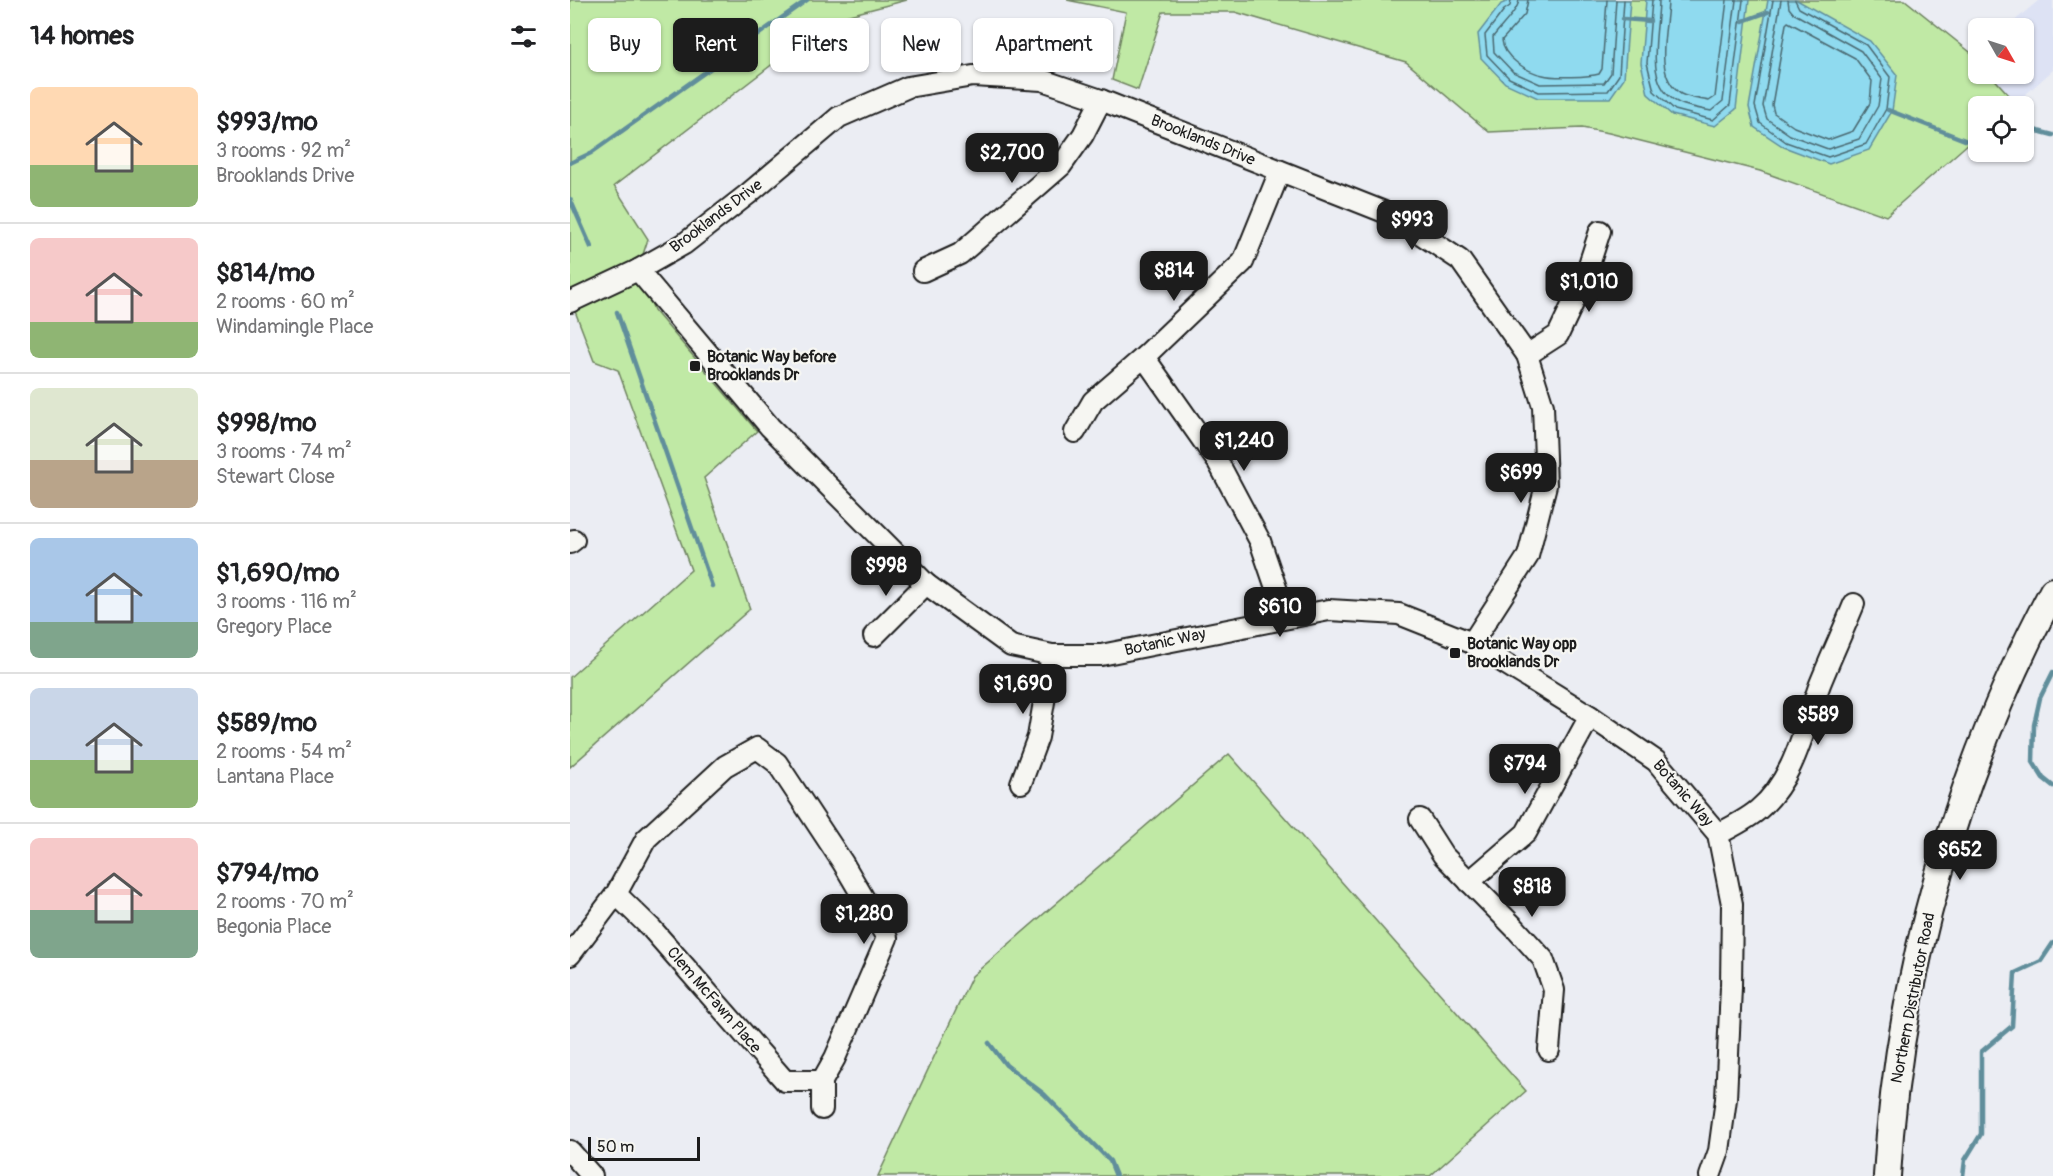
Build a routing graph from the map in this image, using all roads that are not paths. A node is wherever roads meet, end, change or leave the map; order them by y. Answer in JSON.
{"nodes":[{"id":1,"x":1101,"y":100,"type":"junction"},
{"id":2,"x":1280,"y":171,"type":"junction"},
{"id":3,"x":1600,"y":231,"type":"dead end"},
{"id":4,"x":638,"y":270,"type":"junction"},
{"id":5,"x":923,"y":271,"type":"dead end"},
{"id":6,"x":570,"y":302,"type":"edge"},
{"id":7,"x":1527,"y":355,"type":"junction"},
{"id":8,"x":1144,"y":357,"type":"junction"},
{"id":9,"x":1075,"y":432,"type":"dead end"},
{"id":10,"x":926,"y":584,"type":"junction"},
{"id":11,"x":2053,"y":591,"type":"edge"},
{"id":12,"x":1854,"y":604,"type":"dead end"},
{"id":13,"x":1286,"y":617,"type":"junction"},
{"id":14,"x":874,"y":636,"type":"dead end"},
{"id":15,"x":1472,"y":643,"type":"junction"},
{"id":16,"x":1052,"y":655,"type":"junction"},
{"id":17,"x":1590,"y":716,"type":"junction"},
{"id":18,"x":1021,"y":783,"type":"dead end"},
{"id":19,"x":1420,"y":819,"type":"dead end"},
{"id":20,"x":1718,"y":834,"type":"junction"},
{"id":21,"x":1469,"y":882,"type":"junction"},
{"id":22,"x":616,"y":894,"type":"junction"},
{"id":23,"x":570,"y":955,"type":"edge"},
{"id":24,"x":1549,"y":1050,"type":"dead end"},
{"id":25,"x":822,"y":1080,"type":"junction"},
{"id":26,"x":822,"y":1109,"type":"dead end"},
{"id":27,"x":570,"y":1151,"type":"edge"},
{"id":28,"x":592,"y":1176,"type":"edge"},
{"id":29,"x":1710,"y":1176,"type":"edge"},
{"id":30,"x":1887,"y":1176,"type":"edge"}],
"edges":[{"from":1,"to":2,"type":"street","name":"Brooklands Drive"},
{"from":1,"to":4,"type":"street","name":"Brooklands Drive"},
{"from":1,"to":5,"type":"street"},
{"from":2,"to":7,"type":"street","name":"Brooklands Drive"},
{"from":2,"to":8,"type":"street"},
{"from":3,"to":7,"type":"street"},
{"from":4,"to":6,"type":"street","name":"Brooklands Drive"},
{"from":4,"to":10,"type":"street","name":"Botanic Way"},
{"from":7,"to":15,"type":"street","name":"Brooklands Drive"},
{"from":8,"to":9,"type":"street"},
{"from":8,"to":13,"type":"street"},
{"from":10,"to":14,"type":"street"},
{"from":10,"to":16,"type":"street","name":"Botanic Way"},
{"from":11,"to":30,"type":"main road","name":"Northern Distributor Road"},
{"from":12,"to":20,"type":"street"},
{"from":13,"to":15,"type":"street","name":"Botanic Way"},
{"from":13,"to":16,"type":"street","name":"Botanic Way"},
{"from":15,"to":17,"type":"street","name":"Botanic Way"},
{"from":16,"to":18,"type":"street"},
{"from":17,"to":20,"type":"street","name":"Botanic Way"},
{"from":17,"to":21,"type":"street"},
{"from":19,"to":21,"type":"street"},
{"from":20,"to":29,"type":"street","name":"Botanic Way"},
{"from":21,"to":24,"type":"street"},
{"from":22,"to":23,"type":"street"},
{"from":22,"to":25,"type":"street","name":"Clem McFawn Place"},
{"from":22,"to":25,"type":"street"},
{"from":25,"to":26,"type":"street"},
{"from":27,"to":28,"type":"street"}]}
